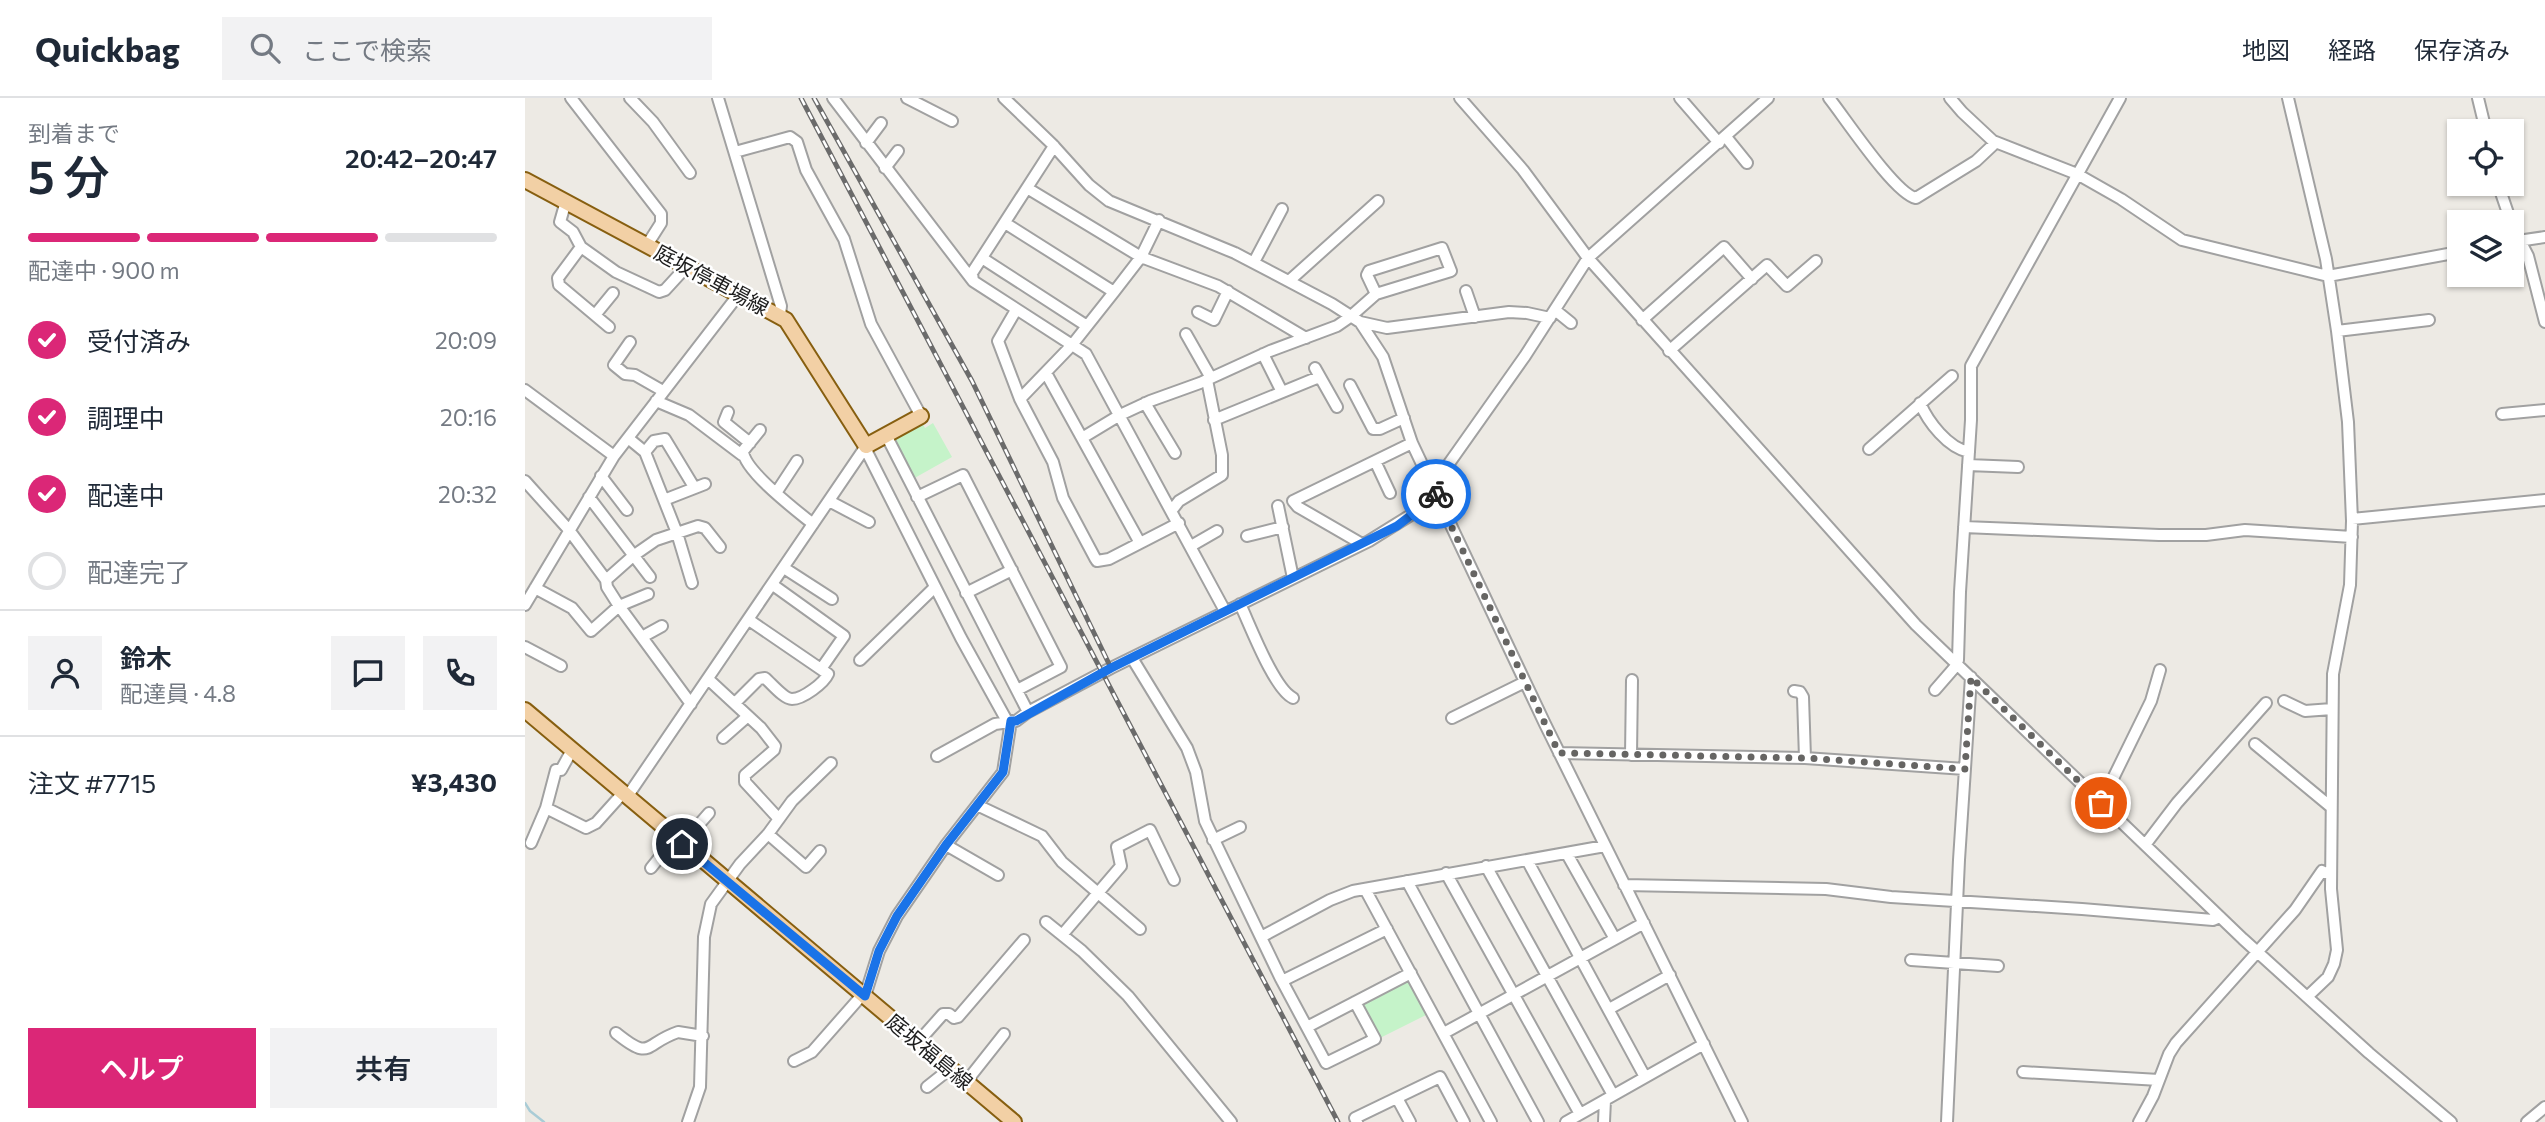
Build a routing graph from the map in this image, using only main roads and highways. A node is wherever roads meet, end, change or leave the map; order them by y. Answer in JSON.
{"nodes":[{"id":1,"x":525,"y":180,"type":"edge"},
{"id":2,"x":921,"y":416,"type":"road end"},
{"id":3,"x":525,"y":710,"type":"edge"},
{"id":4,"x":1008,"y":1120,"type":"edge"}],
"edges":[{"from":1,"to":2,"type":"main road","name":"庭坂停車場線"},
{"from":3,"to":4,"type":"main road","name":"庭坂福島線"}]}
